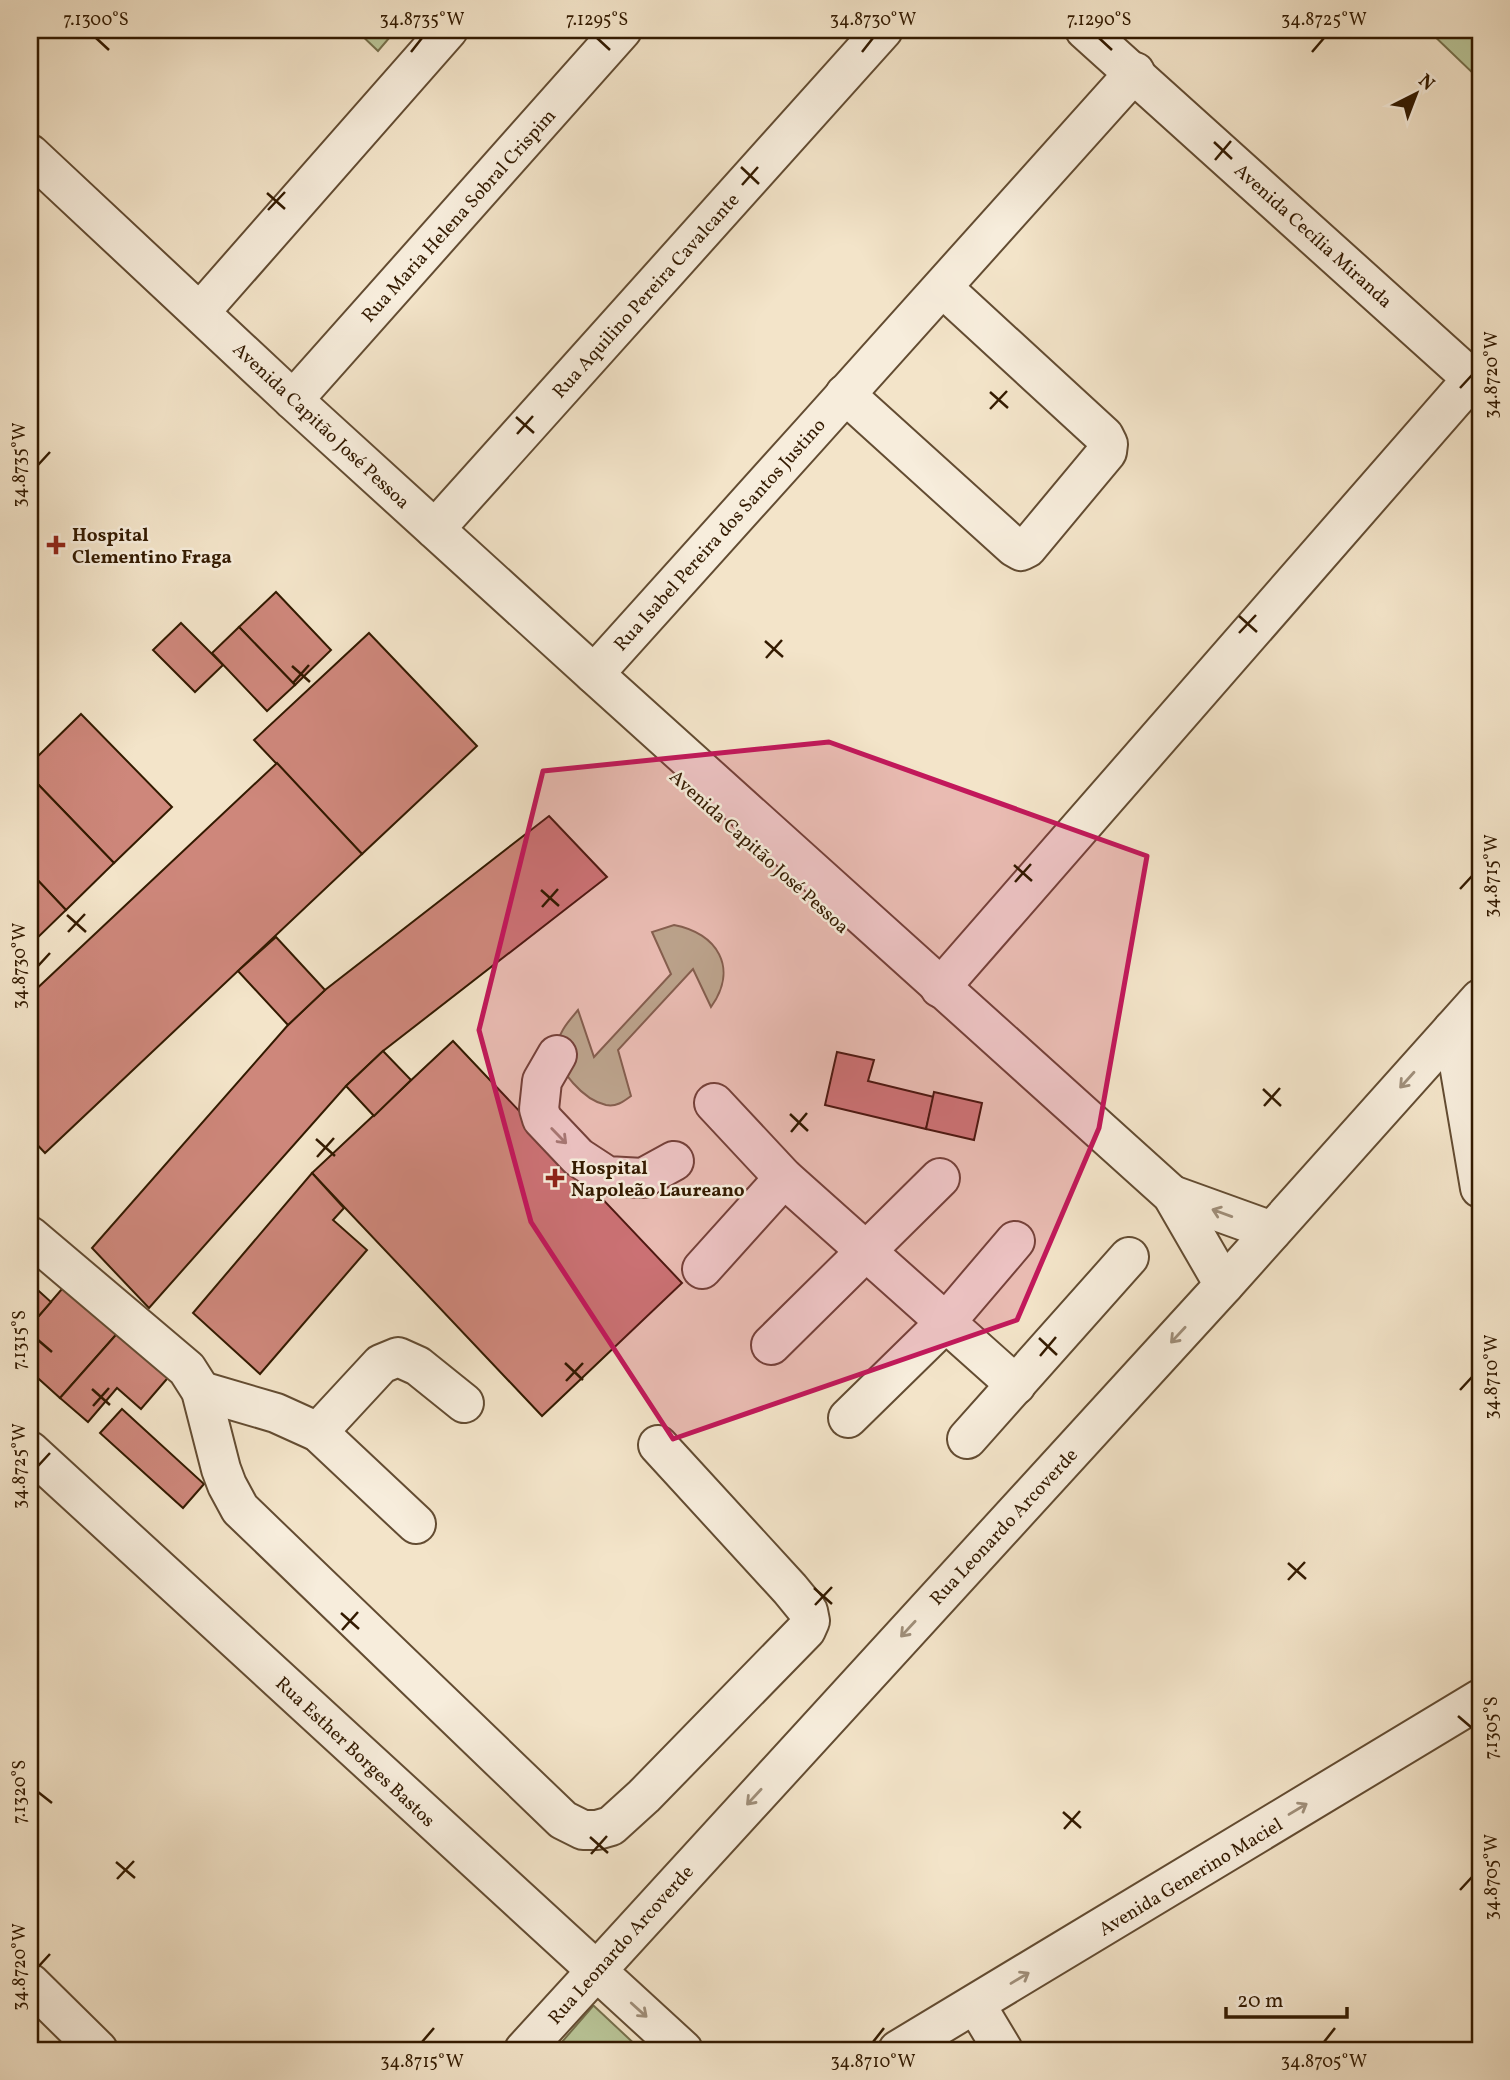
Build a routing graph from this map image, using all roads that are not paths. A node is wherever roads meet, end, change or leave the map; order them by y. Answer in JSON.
{"nodes":[{"id":1,"x":448,"y":30,"type":"edge"},
{"id":2,"x":622,"y":30,"type":"edge"},
{"id":3,"x":883,"y":30,"type":"edge"},
{"id":4,"x":1085,"y":30,"type":"edge"},
{"id":5,"x":1135,"y":72,"type":"junction"},
{"id":6,"x":30,"y":154,"type":"edge"},
{"id":7,"x":943,"y":288,"type":"junction"},
{"id":8,"x":200,"y":312,"type":"junction"},
{"id":9,"x":1476,"y":382,"type":"edge"},
{"id":10,"x":845,"y":394,"type":"junction"},
{"id":11,"x":293,"y":400,"type":"junction"},
{"id":12,"x":435,"y":529,"type":"junction"},
{"id":13,"x":605,"y":684,"type":"junction"},
{"id":14,"x":940,"y":988,"type":"junction"},
{"id":15,"x":1480,"y":999,"type":"edge"},
{"id":16,"x":1453,"y":1029,"type":"junction"},
{"id":17,"x":558,"y":1055,"type":"dead end"},
{"id":18,"x":714,"y":1103,"type":"dead end"},
{"id":19,"x":674,"y":1161,"type":"dead end"},
{"id":20,"x":784,"y":1178,"type":"junction"},
{"id":21,"x":940,"y":1178,"type":"dead end"},
{"id":22,"x":1480,"y":1188,"type":"edge"},
{"id":23,"x":1172,"y":1195,"type":"junction"},
{"id":24,"x":1272,"y":1231,"type":"junction"},
{"id":25,"x":30,"y":1236,"type":"edge"},
{"id":26,"x":1015,"y":1241,"type":"dead end"},
{"id":27,"x":867,"y":1252,"type":"junction"},
{"id":28,"x":1129,"y":1257,"type":"dead end"},
{"id":29,"x":702,"y":1269,"type":"dead end"},
{"id":30,"x":1224,"y":1285,"type":"junction"},
{"id":31,"x":946,"y":1322,"type":"junction"},
{"id":32,"x":771,"y":1345,"type":"dead end"},
{"id":33,"x":1016,"y":1385,"type":"junction"},
{"id":34,"x":201,"y":1391,"type":"junction"},
{"id":35,"x":464,"y":1403,"type":"dead end"},
{"id":36,"x":848,"y":1418,"type":"dead end"},
{"id":37,"x":318,"y":1432,"type":"junction"},
{"id":38,"x":967,"y":1439,"type":"dead end"},
{"id":39,"x":658,"y":1445,"type":"dead end"},
{"id":40,"x":30,"y":1451,"type":"edge"},
{"id":41,"x":416,"y":1524,"type":"dead end"},
{"id":42,"x":1480,"y":1699,"type":"edge"},
{"id":43,"x":595,"y":1970,"type":"junction"},
{"id":44,"x":30,"y":1983,"type":"edge"},
{"id":45,"x":976,"y":2006,"type":"junction"},
{"id":46,"x":98,"y":2050,"type":"edge"},
{"id":47,"x":524,"y":2050,"type":"edge"},
{"id":48,"x":683,"y":2050,"type":"edge"},
{"id":49,"x":898,"y":2050,"type":"edge"},
{"id":50,"x":1003,"y":2050,"type":"edge"}],
"edges":[{"from":1,"to":8,"type":"street"},
{"from":2,"to":11,"type":"street","name":"Rua Maria Helena Sobral Crispim"},
{"from":3,"to":12,"type":"street","name":"Rua Aquilino Pereira Cavalcante"},
{"from":4,"to":5,"type":"street","name":"Avenida Cecília Miranda"},
{"from":5,"to":7,"type":"street","name":"Rua Isabel Pereira dos Santos Justino"},
{"from":5,"to":9,"type":"street","name":"Avenida Cecília Miranda"},
{"from":6,"to":8,"type":"street","name":"Avenida Capitão José Pessoa"},
{"from":7,"to":10,"type":"street","name":"Rua Isabel Pereira dos Santos Justino"},
{"from":7,"to":10,"type":"street"},
{"from":8,"to":11,"type":"street","name":"Avenida Capitão José Pessoa"},
{"from":9,"to":14,"type":"street"},
{"from":10,"to":13,"type":"street","name":"Rua Isabel Pereira dos Santos Justino"},
{"from":11,"to":12,"type":"street","name":"Avenida Capitão José Pessoa"},
{"from":12,"to":13,"type":"street","name":"Avenida Capitão José Pessoa"},
{"from":13,"to":14,"type":"street","name":"Avenida Capitão José Pessoa"},
{"from":14,"to":23,"type":"street","name":"Avenida Capitão José Pessoa"},
{"from":15,"to":16,"type":"street","name":"Rua Leonardo Arcoverde"},
{"from":16,"to":22,"type":"street"},
{"from":16,"to":24,"type":"street","name":"Rua Leonardo Arcoverde","one_way":true},
{"from":17,"to":19,"type":"street","one_way":true},
{"from":18,"to":20,"type":"street"},
{"from":20,"to":27,"type":"street"},
{"from":20,"to":29,"type":"street"},
{"from":21,"to":27,"type":"street"},
{"from":24,"to":23,"type":"street","name":"Avenida Capitão José Pessoa","one_way":true},
{"from":23,"to":30,"type":"street","name":"Avenida Capitão José Pessoa"},
{"from":24,"to":30,"type":"street","name":"Rua Leonardo Arcoverde"},
{"from":25,"to":34,"type":"street"},
{"from":26,"to":31,"type":"street"},
{"from":27,"to":31,"type":"street"},
{"from":27,"to":32,"type":"street"},
{"from":28,"to":33,"type":"street"},
{"from":30,"to":43,"type":"street","name":"Rua Leonardo Arcoverde","one_way":true},
{"from":31,"to":33,"type":"street"},
{"from":31,"to":36,"type":"street"},
{"from":33,"to":38,"type":"street"},
{"from":34,"to":37,"type":"street"},
{"from":34,"to":39,"type":"street"},
{"from":35,"to":37,"type":"street"},
{"from":37,"to":41,"type":"street"},
{"from":40,"to":43,"type":"street","name":"Rua Esther Borges Bastos"},
{"from":45,"to":42,"type":"street","name":"Avenida Generino Maciel","one_way":true},
{"from":43,"to":47,"type":"street","name":"Rua Leonardo Arcoverde"},
{"from":43,"to":48,"type":"street","name":"Rua Esther Borges Bastos","one_way":true},
{"from":44,"to":46,"type":"street"},
{"from":45,"to":49,"type":"street","name":"Avenida Generino Maciel"},
{"from":45,"to":50,"type":"street"}]}
